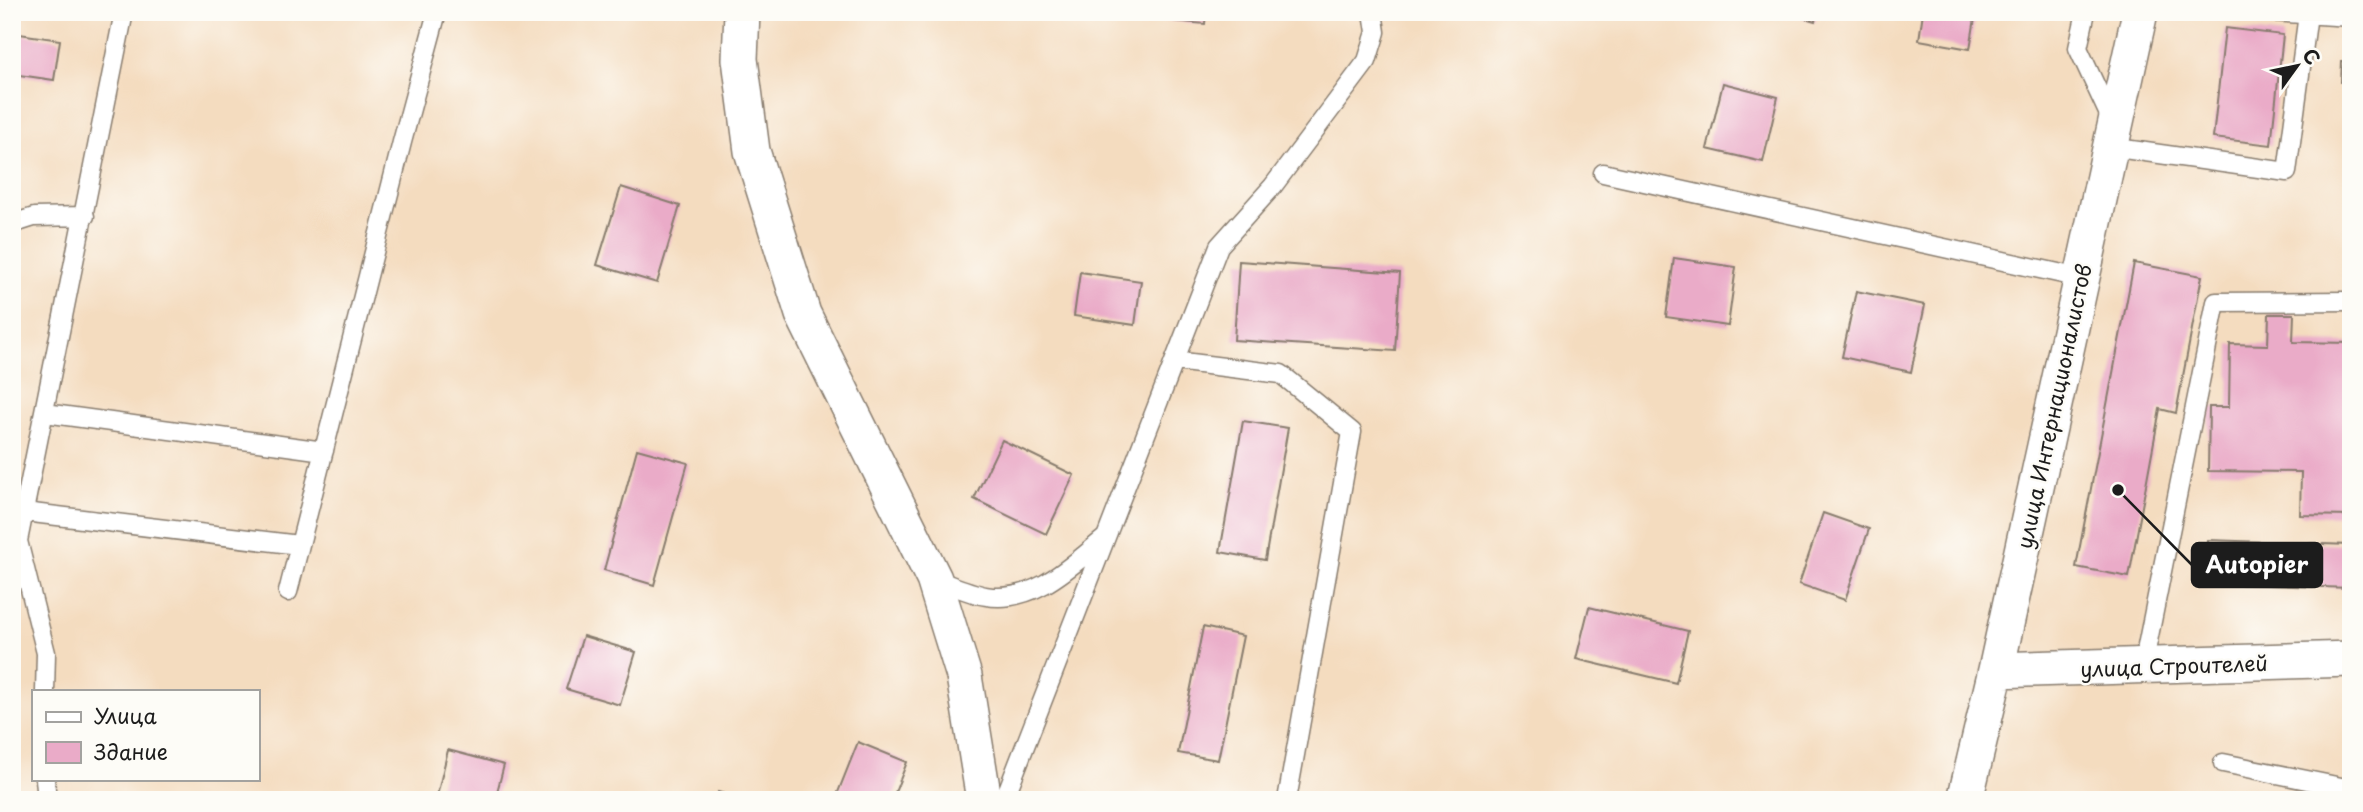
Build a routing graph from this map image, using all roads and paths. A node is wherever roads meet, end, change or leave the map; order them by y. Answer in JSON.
{"nodes":[{"id":1,"x":124,"y":12,"type":"edge"},
{"id":2,"x":437,"y":12,"type":"edge"},
{"id":3,"x":742,"y":12,"type":"edge"},
{"id":4,"x":1373,"y":12,"type":"edge"},
{"id":5,"x":2086,"y":12,"type":"edge"},
{"id":6,"x":2140,"y":12,"type":"edge"},
{"id":7,"x":2272,"y":12,"type":"edge"},
{"id":8,"x":2308,"y":14,"type":"edge"},
{"id":9,"x":2351,"y":17,"type":"edge"},
{"id":10,"x":2112,"y":137,"type":"junction"},
{"id":11,"x":1603,"y":173,"type":"dead end"},
{"id":12,"x":85,"y":216,"type":"junction"},
{"id":13,"x":12,"y":224,"type":"edge"},
{"id":14,"x":2081,"y":278,"type":"junction"},
{"id":15,"x":2351,"y":300,"type":"edge"},
{"id":16,"x":1175,"y":361,"type":"junction"},
{"id":17,"x":45,"y":413,"type":"junction"},
{"id":18,"x":324,"y":450,"type":"junction"},
{"id":19,"x":24,"y":512,"type":"junction"},
{"id":20,"x":1108,"y":535,"type":"junction"},
{"id":21,"x":15,"y":540,"type":"edge"},
{"id":22,"x":299,"y":545,"type":"junction"},
{"id":23,"x":934,"y":579,"type":"junction"},
{"id":24,"x":288,"y":592,"type":"dead end"},
{"id":25,"x":2351,"y":659,"type":"edge"},
{"id":26,"x":2143,"y":666,"type":"junction"},
{"id":27,"x":1996,"y":670,"type":"junction"},
{"id":28,"x":45,"y":690,"type":"edge"},
{"id":29,"x":2223,"y":763,"type":"dead end"},
{"id":30,"x":45,"y":780,"type":"edge"},
{"id":31,"x":2351,"y":789,"type":"edge"},
{"id":32,"x":47,"y":800,"type":"edge"},
{"id":33,"x":984,"y":800,"type":"edge"},
{"id":34,"x":1004,"y":800,"type":"edge"},
{"id":35,"x":1287,"y":800,"type":"edge"},
{"id":36,"x":1965,"y":800,"type":"edge"}],
"edges":[{"from":1,"to":12,"type":"lane"},
{"from":2,"to":18,"type":"lane"},
{"from":3,"to":23,"type":"street"},
{"from":4,"to":16,"type":"lane"},
{"from":5,"to":10,"type":"lane"},
{"from":6,"to":10,"type":"street","name":"улица Интернационалистов"},
{"from":7,"to":8,"type":"lane"},
{"from":8,"to":9,"type":"lane"},
{"from":8,"to":10,"type":"lane"},
{"from":10,"to":14,"type":"street","name":"улица Интернационалистов"},
{"from":11,"to":14,"type":"lane"},
{"from":12,"to":13,"type":"lane"},
{"from":12,"to":17,"type":"lane"},
{"from":14,"to":27,"type":"street","name":"улица Интернационалистов"},
{"from":15,"to":26,"type":"lane"},
{"from":16,"to":20,"type":"lane"},
{"from":16,"to":35,"type":"lane"},
{"from":17,"to":18,"type":"lane"},
{"from":17,"to":19,"type":"lane"},
{"from":18,"to":22,"type":"lane"},
{"from":19,"to":21,"type":"lane"},
{"from":19,"to":22,"type":"lane"},
{"from":20,"to":23,"type":"lane"},
{"from":20,"to":34,"type":"lane"},
{"from":21,"to":28,"type":"lane"},
{"from":22,"to":24,"type":"lane"},
{"from":23,"to":33,"type":"street"},
{"from":25,"to":26,"type":"street","name":"улица Строителей"},
{"from":26,"to":27,"type":"street","name":"улица Строителей"},
{"from":27,"to":36,"type":"street","name":"улица Интернационалистов"},
{"from":29,"to":31,"type":"lane"},
{"from":30,"to":32,"type":"lane"}]}
